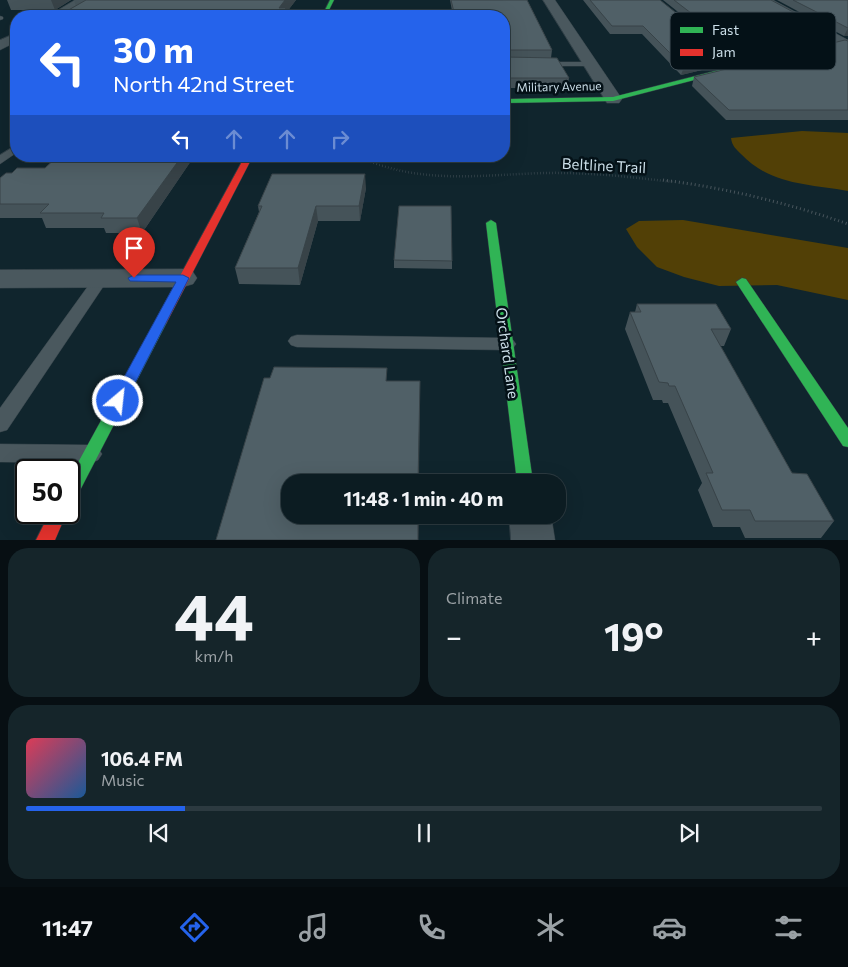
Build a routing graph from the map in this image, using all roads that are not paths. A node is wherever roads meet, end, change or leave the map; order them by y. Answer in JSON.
{"nodes":[{"id":1,"x":84,"y":0,"type":"edge"},
{"id":2,"x":549,"y":0,"type":"edge"},
{"id":3,"x":765,"y":0,"type":"edge"},
{"id":4,"x":65,"y":10,"type":"edge"},
{"id":5,"x":788,"y":12,"type":"edge"},
{"id":6,"x":510,"y":64,"type":"edge"},
{"id":7,"x":590,"y":64,"type":"junction"},
{"id":8,"x":727,"y":70,"type":"edge"},
{"id":9,"x":613,"y":99,"type":"junction"},
{"id":10,"x":510,"y":101,"type":"edge"},
{"id":11,"x":10,"y":153,"type":"edge"},
{"id":12,"x":0,"y":161,"type":"edge"},
{"id":13,"x":246,"y":162,"type":"edge"},
{"id":14,"x":490,"y":223,"type":"dead end"},
{"id":15,"x":101,"y":278,"type":"junction"},
{"id":16,"x":183,"y":278,"type":"junction"},
{"id":17,"x":0,"y":279,"type":"edge"},
{"id":18,"x":742,"y":282,"type":"dead end"},
{"id":19,"x":297,"y":341,"type":"dead end"},
{"id":20,"x":506,"y":344,"type":"junction"},
{"id":21,"x":0,"y":424,"type":"edge"},
{"id":22,"x":848,"y":441,"type":"edge"},
{"id":23,"x":0,"y":453,"type":"edge"},
{"id":24,"x":91,"y":454,"type":"junction"},
{"id":25,"x":80,"y":474,"type":"edge"},
{"id":26,"x":524,"y":474,"type":"edge"},
{"id":27,"x":53,"y":524,"type":"edge"},
{"id":28,"x":531,"y":524,"type":"edge"},
{"id":29,"x":45,"y":540,"type":"edge"},
{"id":30,"x":533,"y":540,"type":"edge"}],
"edges":[{"from":1,"to":4,"type":"street"},
{"from":2,"to":7,"type":"street"},
{"from":3,"to":5,"type":"street"},
{"from":6,"to":7,"type":"lane"},
{"from":7,"to":9,"type":"street"},
{"from":8,"to":9,"type":"street","name":"Military Avenue"},
{"from":9,"to":10,"type":"street","name":"Military Avenue"},
{"from":11,"to":12,"type":"lane"},
{"from":13,"to":16,"type":"street"},
{"from":14,"to":20,"type":"street","name":"Orchard Lane"},
{"from":15,"to":16,"type":"street"},
{"from":15,"to":17,"type":"street"},
{"from":15,"to":21,"type":"lane"},
{"from":16,"to":24,"type":"street"},
{"from":18,"to":22,"type":"street"},
{"from":19,"to":20,"type":"lane"},
{"from":20,"to":26,"type":"street","name":"Orchard Lane"},
{"from":23,"to":24,"type":"lane"},
{"from":24,"to":25,"type":"street"},
{"from":27,"to":29,"type":"street"},
{"from":28,"to":30,"type":"street"}]}
